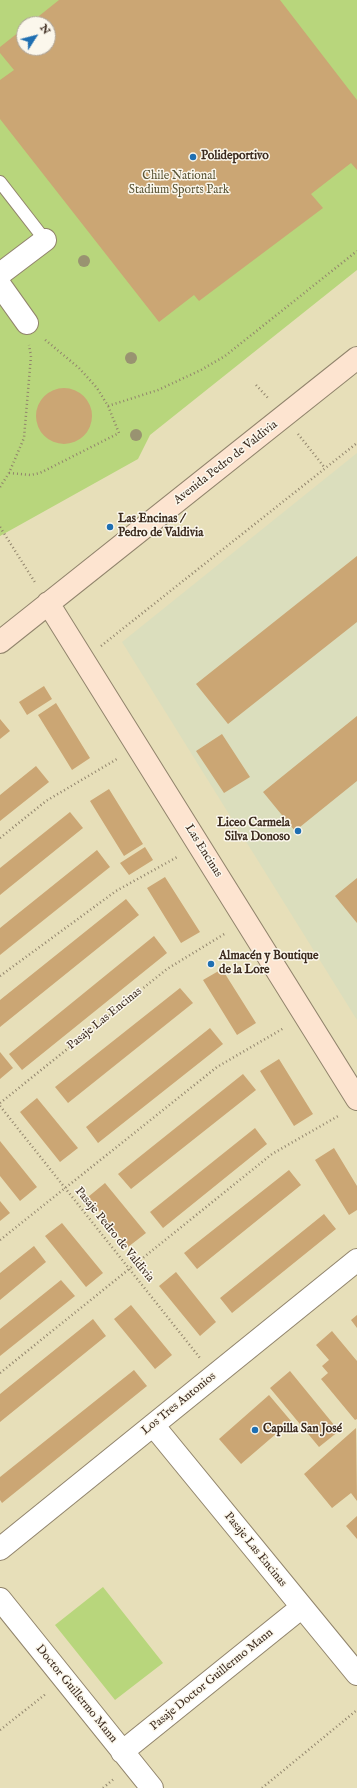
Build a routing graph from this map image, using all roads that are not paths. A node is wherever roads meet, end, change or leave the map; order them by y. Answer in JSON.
{"nodes":[{"id":1,"x":0,"y":182,"type":"edge"},
{"id":2,"x":45,"y":240,"type":"joint"},
{"id":3,"x":0,"y":274,"type":"edge"},
{"id":4,"x":0,"y":285,"type":"edge"},
{"id":5,"x":27,"y":323,"type":"road end"},
{"id":6,"x":357,"y":358,"type":"edge"},
{"id":7,"x":48,"y":603,"type":"junction"},
{"id":8,"x":0,"y":642,"type":"edge"},
{"id":9,"x":357,"y":1099,"type":"edge"},
{"id":10,"x":357,"y":1260,"type":"edge"},
{"id":11,"x":153,"y":1425,"type":"junction"},
{"id":12,"x":0,"y":1549,"type":"edge"},
{"id":13,"x":0,"y":1599,"type":"edge"},
{"id":14,"x":302,"y":1607,"type":"junction"},
{"id":15,"x":357,"y":1674,"type":"edge"},
{"id":16,"x":122,"y":1752,"type":"junction"},
{"id":17,"x":152,"y":1788,"type":"edge"}],
"edges":[{"from":1,"to":2,"type":"lane"},
{"from":2,"to":3,"type":"street"},
{"from":4,"to":5,"type":"street"},
{"from":6,"to":7,"type":"street","name":"Avenida Pedro de Valdivia"},
{"from":7,"to":8,"type":"street","name":"Avenida Pedro de Valdivia"},
{"from":7,"to":9,"type":"street","name":"Las Encinas"},
{"from":10,"to":11,"type":"street","name":"Los Tres Antonios"},
{"from":11,"to":12,"type":"street","name":"Los Tres Antonios"},
{"from":11,"to":14,"type":"street","name":"Pasaje Las Encinas"},
{"from":13,"to":16,"type":"street","name":"Doctor Guillermo Mann"},
{"from":14,"to":15,"type":"street","name":"Pasaje Las Encinas"},
{"from":14,"to":16,"type":"street","name":"Pasaje Doctor Guillermo Mann"},
{"from":16,"to":17,"type":"street","name":"Doctor Guillermo Mann"}]}
